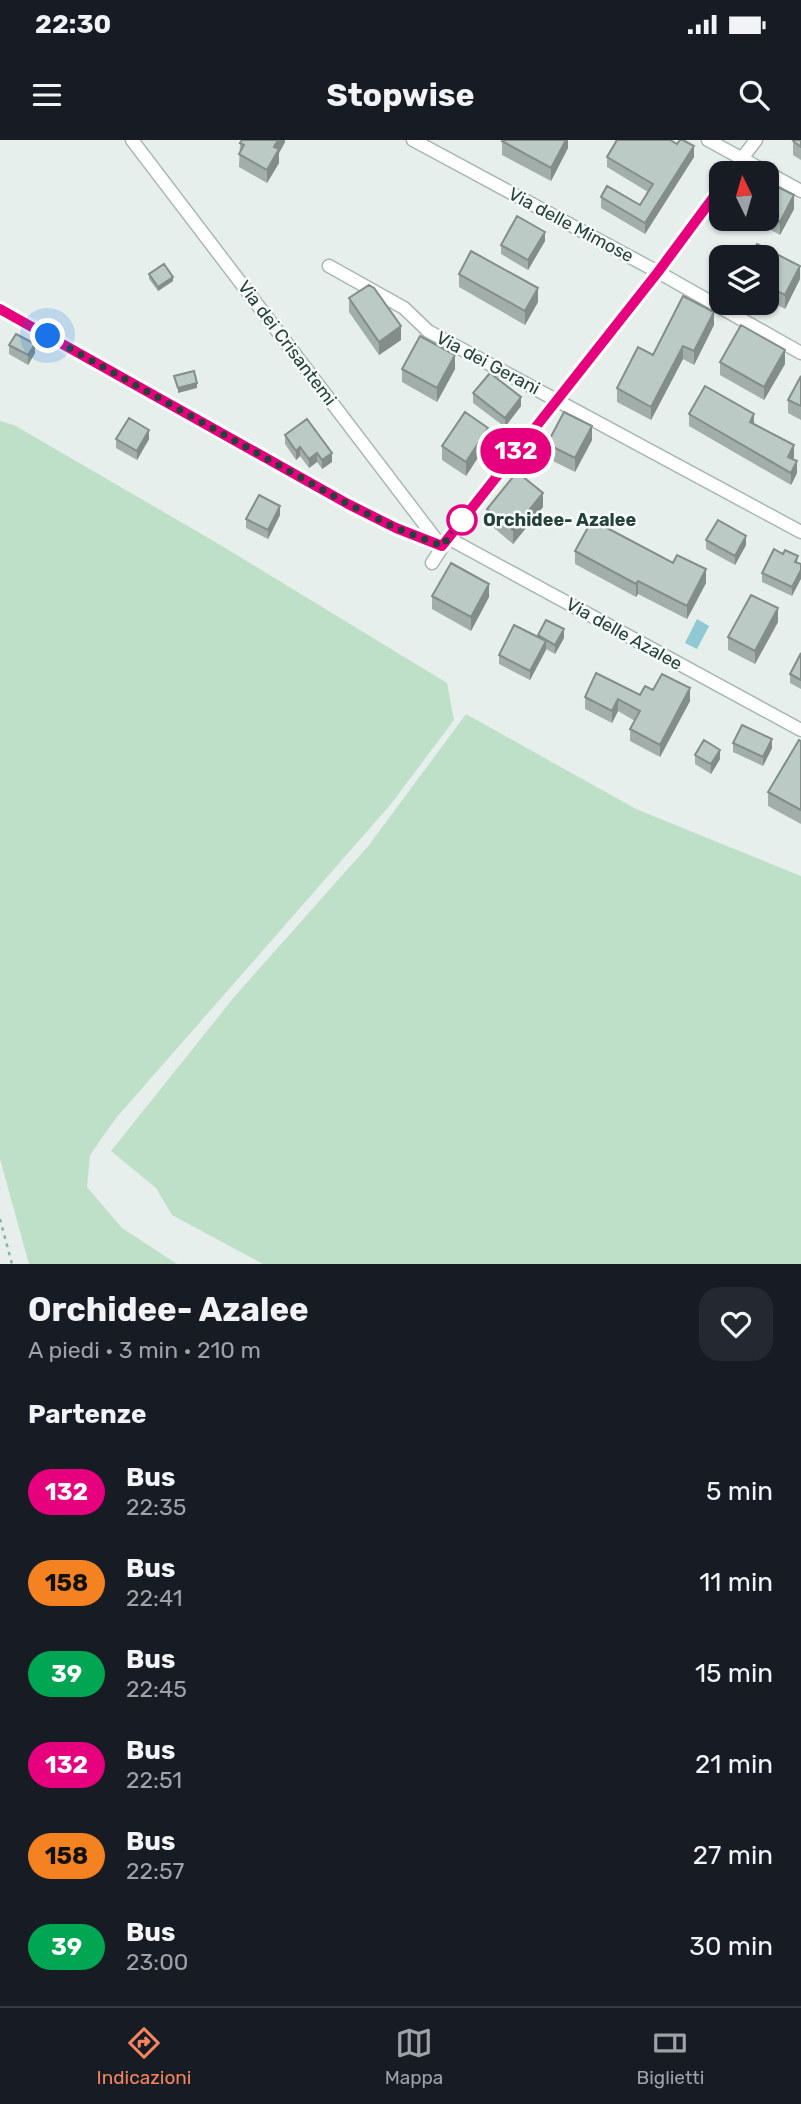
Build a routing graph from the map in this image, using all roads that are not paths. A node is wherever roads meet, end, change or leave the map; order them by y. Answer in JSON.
{"nodes":[{"id":1,"x":132,"y":140,"type":"edge"},
{"id":2,"x":414,"y":140,"type":"edge"},
{"id":3,"x":708,"y":140,"type":"edge"},
{"id":4,"x":756,"y":140,"type":"edge"},
{"id":5,"x":742,"y":159,"type":"junction"},
{"id":6,"x":801,"y":191,"type":"edge"},
{"id":7,"x":709,"y":203,"type":"edge"},
{"id":8,"x":329,"y":265,"type":"dead end"},
{"id":9,"x":658,"y":272,"type":"junction"},
{"id":10,"x":0,"y":309,"type":"edge"},
{"id":11,"x":801,"y":353,"type":"edge"},
{"id":12,"x":557,"y":399,"type":"junction"},
{"id":13,"x":801,"y":532,"type":"edge"},
{"id":14,"x":445,"y":542,"type":"junction"},
{"id":15,"x":432,"y":563,"type":"dead end"},
{"id":16,"x":801,"y":730,"type":"edge"}],
"edges":[{"from":1,"to":14,"type":"street","name":"Via dei Crisantemi"},
{"from":2,"to":9,"type":"street","name":"Via delle Mimose"},
{"from":3,"to":5,"type":"street"},
{"from":4,"to":5,"type":"street"},
{"from":5,"to":6,"type":"street"},
{"from":7,"to":9,"type":"street"},
{"from":8,"to":12,"type":"street","name":"Via dei Gerani"},
{"from":9,"to":11,"type":"street","name":"Via delle Mimose"},
{"from":9,"to":12,"type":"street"},
{"from":10,"to":14,"type":"street","name":"Via delle Azalee"},
{"from":12,"to":13,"type":"street","name":"Via dei Gerani"},
{"from":12,"to":14,"type":"street"},
{"from":14,"to":15,"type":"street"},
{"from":14,"to":16,"type":"street","name":"Via delle Azalee"}]}
